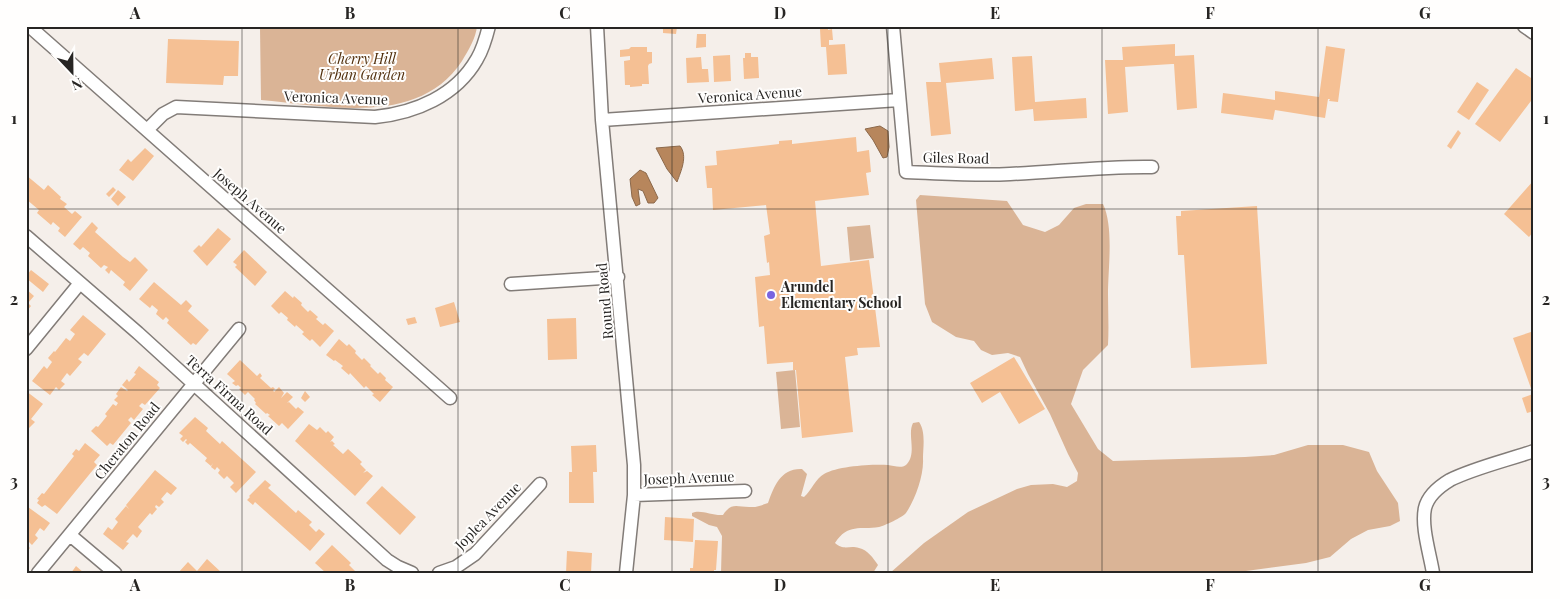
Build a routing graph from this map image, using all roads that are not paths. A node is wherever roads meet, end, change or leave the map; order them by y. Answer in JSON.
{"nodes":[{"id":1,"x":29,"y":26,"type":"edge"},
{"id":2,"x":489,"y":26,"type":"edge"},
{"id":3,"x":597,"y":26,"type":"edge"},
{"id":4,"x":893,"y":26,"type":"edge"},
{"id":5,"x":1524,"y":26,"type":"edge"},
{"id":6,"x":1534,"y":33,"type":"edge"},
{"id":7,"x":899,"y":100,"type":"junction"},
{"id":8,"x":602,"y":120,"type":"junction"},
{"id":9,"x":147,"y":130,"type":"junction"},
{"id":10,"x":1152,"y":167,"type":"dead end"},
{"id":11,"x":26,"y":236,"type":"edge"},
{"id":12,"x":618,"y":276,"type":"junction"},
{"id":13,"x":80,"y":283,"type":"junction"},
{"id":14,"x":511,"y":284,"type":"dead end"},
{"id":15,"x":239,"y":329,"type":"dead end"},
{"id":16,"x":26,"y":349,"type":"edge"},
{"id":17,"x":194,"y":384,"type":"junction"},
{"id":18,"x":450,"y":398,"type":"dead end"},
{"id":19,"x":1534,"y":451,"type":"edge"},
{"id":20,"x":540,"y":484,"type":"dead end"},
{"id":21,"x":745,"y":491,"type":"dead end"},
{"id":22,"x":634,"y":495,"type":"junction"},
{"id":23,"x":70,"y":535,"type":"junction"},
{"id":24,"x":38,"y":573,"type":"edge"},
{"id":25,"x":115,"y":573,"type":"edge"},
{"id":26,"x":412,"y":573,"type":"edge"},
{"id":27,"x":439,"y":573,"type":"edge"},
{"id":28,"x":626,"y":573,"type":"edge"},
{"id":29,"x":1433,"y":573,"type":"edge"}],
"edges":[{"from":1,"to":9,"type":"street","name":"Joseph Avenue"},
{"from":2,"to":9,"type":"street","name":"Veronica Avenue"},
{"from":3,"to":8,"type":"street","name":"Round Road"},
{"from":4,"to":7,"type":"street","name":"Giles Road"},
{"from":5,"to":6,"type":"street"},
{"from":7,"to":8,"type":"street","name":"Veronica Avenue"},
{"from":7,"to":10,"type":"street","name":"Giles Road"},
{"from":8,"to":12,"type":"street","name":"Round Road"},
{"from":9,"to":18,"type":"street","name":"Joseph Avenue"},
{"from":11,"to":13,"type":"street","name":"Terra Firma Road"},
{"from":12,"to":14,"type":"street"},
{"from":12,"to":22,"type":"street","name":"Round Road"},
{"from":13,"to":16,"type":"street"},
{"from":13,"to":17,"type":"street","name":"Terra Firma Road"},
{"from":15,"to":17,"type":"street","name":"Cheraton Road"},
{"from":17,"to":23,"type":"street","name":"Cheraton Road"},
{"from":17,"to":26,"type":"street","name":"Terra Firma Road"},
{"from":19,"to":29,"type":"street"},
{"from":20,"to":27,"type":"street","name":"Joplea Avenue"},
{"from":21,"to":22,"type":"street","name":"Joseph Avenue"},
{"from":22,"to":28,"type":"street","name":"Round Road"},
{"from":23,"to":24,"type":"street","name":"Cheraton Road"},
{"from":23,"to":25,"type":"street"}]}
